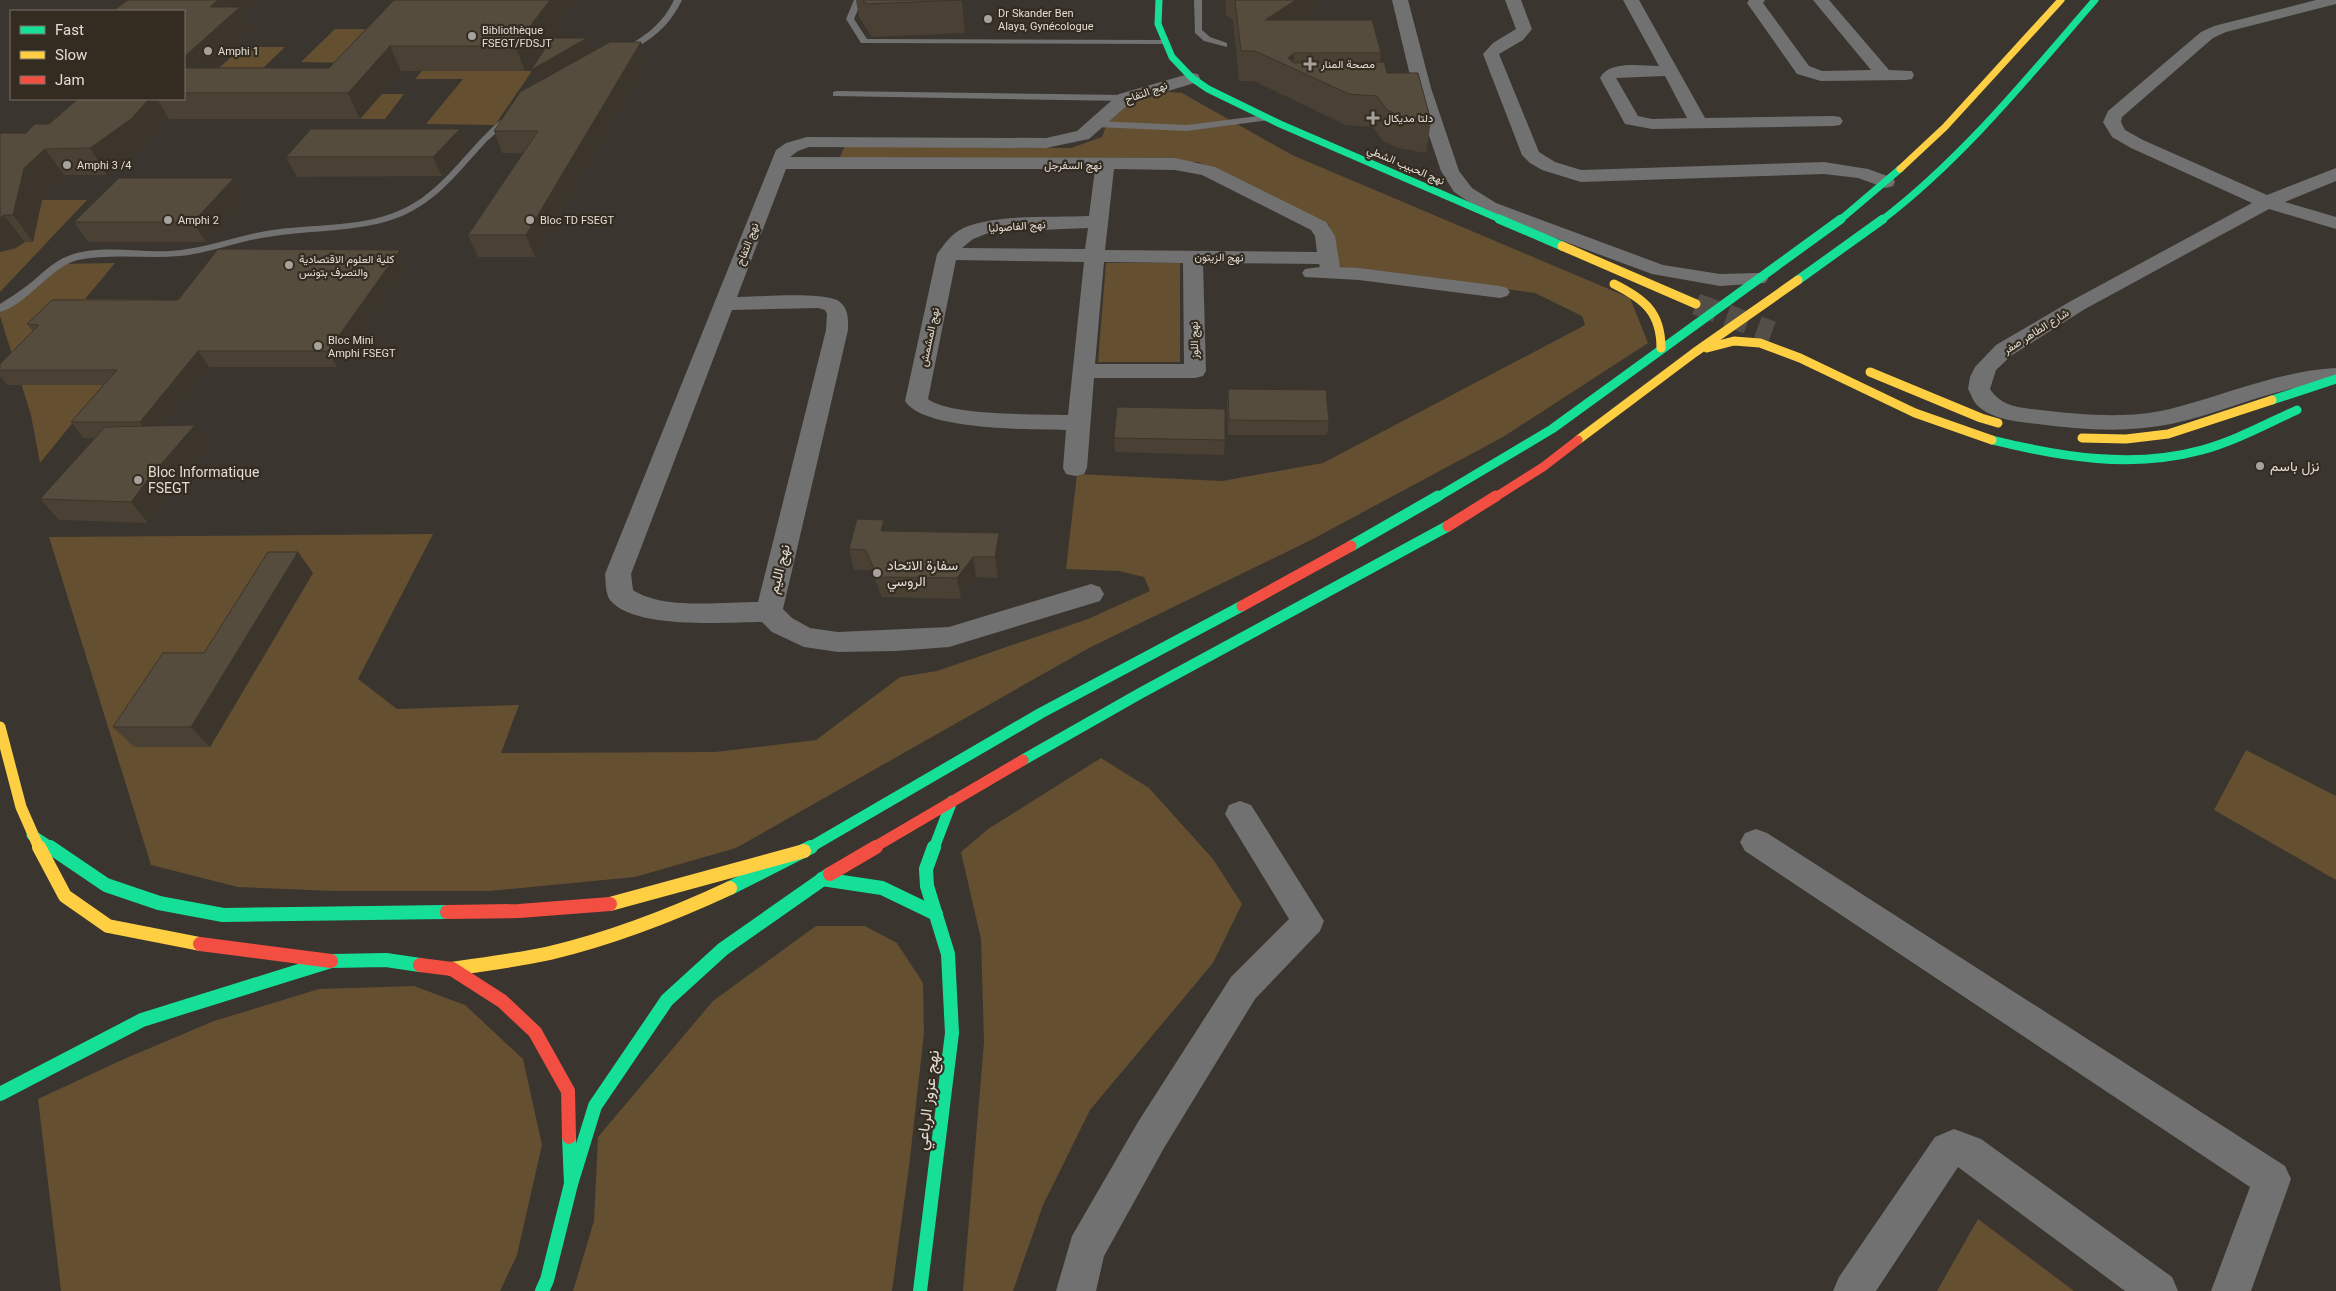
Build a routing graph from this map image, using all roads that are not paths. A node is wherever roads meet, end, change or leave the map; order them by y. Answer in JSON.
{"nodes":[{"id":1,"x":678,"y":0,"type":"edge"},
{"id":2,"x":858,"y":0,"type":"edge"},
{"id":3,"x":1159,"y":0,"type":"edge"},
{"id":4,"x":1198,"y":0,"type":"edge"},
{"id":5,"x":1400,"y":0,"type":"edge"},
{"id":6,"x":1514,"y":0,"type":"edge"},
{"id":7,"x":1631,"y":0,"type":"edge"},
{"id":8,"x":1757,"y":0,"type":"edge"},
{"id":9,"x":1821,"y":0,"type":"edge"},
{"id":10,"x":2335,"y":0,"type":"edge"},
{"id":11,"x":2056,"y":2,"type":"edge"},
{"id":12,"x":2100,"y":2,"type":"edge"},
{"id":13,"x":1164,"y":42,"type":"junction"},
{"id":14,"x":1224,"y":46,"type":"dead end"},
{"id":15,"x":618,"y":55,"type":"edge"},
{"id":16,"x":1670,"y":72,"type":"junction"},
{"id":17,"x":1884,"y":75,"type":"junction"},
{"id":18,"x":1906,"y":75,"type":"dead end"},
{"id":19,"x":1192,"y":78,"type":"junction"},
{"id":20,"x":836,"y":94,"type":"dead end"},
{"id":21,"x":1125,"y":98,"type":"junction"},
{"id":22,"x":523,"y":110,"type":"edge"},
{"id":23,"x":1266,"y":118,"type":"junction"},
{"id":24,"x":1834,"y":121,"type":"dead end"},
{"id":25,"x":1699,"y":123,"type":"junction"},
{"id":26,"x":1096,"y":124,"type":"junction"},
{"id":27,"x":1280,"y":124,"type":"junction"},
{"id":28,"x":1291,"y":141,"type":"dead end"},
{"id":29,"x":838,"y":142,"type":"junction"},
{"id":30,"x":778,"y":163,"type":"junction"},
{"id":31,"x":829,"y":164,"type":"junction"},
{"id":32,"x":1105,"y":165,"type":"junction"},
{"id":33,"x":2336,"y":174,"type":"edge"},
{"id":34,"x":1886,"y":182,"type":"junction"},
{"id":35,"x":2267,"y":202,"type":"junction"},
{"id":36,"x":1098,"y":222,"type":"junction"},
{"id":37,"x":2336,"y":224,"type":"edge"},
{"id":38,"x":947,"y":254,"type":"junction"},
{"id":39,"x":1095,"y":256,"type":"junction"},
{"id":40,"x":1193,"y":266,"type":"junction"},
{"id":41,"x":1330,"y":266,"type":"junction"},
{"id":42,"x":1758,"y":278,"type":"junction"},
{"id":43,"x":1605,"y":280,"type":"dead end"},
{"id":44,"x":1500,"y":292,"type":"dead end"},
{"id":45,"x":723,"y":304,"type":"junction"},
{"id":46,"x":1696,"y":304,"type":"tunnel mouth"},
{"id":47,"x":0,"y":309,"type":"edge"},
{"id":48,"x":1661,"y":348,"type":"junction"},
{"id":49,"x":1694,"y":353,"type":"junction"},
{"id":50,"x":1863,"y":369,"type":"dead end"},
{"id":51,"x":1083,"y":371,"type":"junction"},
{"id":52,"x":2336,"y":377,"type":"edge"},
{"id":53,"x":1078,"y":423,"type":"junction"},
{"id":54,"x":2011,"y":427,"type":"dead end"},
{"id":55,"x":2218,"y":432,"type":"dead end"},
{"id":56,"x":2073,"y":438,"type":"dead end"},
{"id":57,"x":2103,"y":440,"type":"junction"},
{"id":58,"x":2186,"y":441,"type":"dead end"},
{"id":59,"x":1075,"y":468,"type":"dead end"},
{"id":60,"x":1091,"y":594,"type":"dead end"},
{"id":61,"x":769,"y":612,"type":"junction"},
{"id":62,"x":0,"y":727,"type":"edge"},
{"id":63,"x":952,"y":801,"type":"junction"},
{"id":64,"x":1240,"y":814,"type":"dead end"},
{"id":65,"x":32,"y":835,"type":"junction"},
{"id":66,"x":1756,"y":842,"type":"dead end"},
{"id":67,"x":804,"y":851,"type":"junction"},
{"id":68,"x":822,"y":879,"type":"junction"},
{"id":69,"x":936,"y":914,"type":"junction"},
{"id":70,"x":331,"y":961,"type":"junction"},
{"id":71,"x":452,"y":969,"type":"junction"},
{"id":72,"x":0,"y":1094,"type":"edge"},
{"id":73,"x":570,"y":1184,"type":"junction"},
{"id":74,"x":542,"y":1291,"type":"edge"},
{"id":75,"x":920,"y":1291,"type":"edge"},
{"id":76,"x":1076,"y":1291,"type":"edge"},
{"id":77,"x":1853,"y":1291,"type":"edge"},
{"id":78,"x":2158,"y":1291,"type":"edge"},
{"id":79,"x":2231,"y":1291,"type":"edge"}],
"edges":[{"from":1,"to":15,"type":"lane"},
{"from":2,"to":13,"type":"lane"},
{"from":3,"to":13,"type":"main road","name":"نهج الحبيب الشطي"},
{"from":4,"to":14,"type":"lane"},
{"from":5,"to":42,"type":"street"},
{"from":6,"to":34,"type":"street"},
{"from":7,"to":16,"type":"street"},
{"from":8,"to":17,"type":"street"},
{"from":9,"to":17,"type":"street"},
{"from":10,"to":35,"type":"street"},
{"from":11,"to":34,"type":"main road"},
{"from":12,"to":49,"type":"main road"},
{"from":13,"to":19,"type":"main road","name":"نهج الحبيب الشطي"},
{"from":16,"to":25,"type":"street"},
{"from":16,"to":25,"type":"street"},
{"from":17,"to":18,"type":"street"},
{"from":19,"to":21,"type":"street","name":"نهج التفاح"},
{"from":19,"to":23,"type":"main road","name":"نهج الحبيب الشطي"},
{"from":20,"to":21,"type":"lane"},
{"from":21,"to":26,"type":"street","name":"نهج التفاح"},
{"from":22,"to":47,"type":"lane"},
{"from":23,"to":26,"type":"lane"},
{"from":23,"to":27,"type":"main road","name":"نهج الحبيب الشطي"},
{"from":24,"to":25,"type":"street"},
{"from":26,"to":29,"type":"street","name":"نهج التفاح"},
{"from":27,"to":28,"type":"main road"},
{"from":27,"to":46,"type":"main road","name":"نهج الحبيب الشطي"},
{"from":29,"to":30,"type":"street","name":"نهج التفاح"},
{"from":29,"to":31,"type":"street"},
{"from":30,"to":31,"type":"street","name":"نهج السفرجل"},
{"from":30,"to":45,"type":"street","name":"نهج التفاح"},
{"from":31,"to":32,"type":"street","name":"نهج السفرجل"},
{"from":32,"to":36,"type":"street"},
{"from":32,"to":41,"type":"street","name":"نهج السفرجل"},
{"from":33,"to":35,"type":"street","name":"شارع الطاهر صفر"},
{"from":34,"to":42,"type":"main road"},
{"from":35,"to":37,"type":"street"},
{"from":35,"to":52,"type":"street","name":"شارع الطاهر صفر"},
{"from":36,"to":38,"type":"street","name":"نهج الفاصوليا"},
{"from":36,"to":39,"type":"street"},
{"from":38,"to":39,"type":"street"},
{"from":38,"to":53,"type":"street","name":"نهج المشمش"},
{"from":39,"to":40,"type":"street","name":"نهج الزيتون"},
{"from":39,"to":51,"type":"street"},
{"from":40,"to":41,"type":"street","name":"نهج الزيتون"},
{"from":40,"to":51,"type":"street","name":"نهج اللوز"},
{"from":41,"to":44,"type":"street","name":"نهج الزيتون"},
{"from":42,"to":48,"type":"main road"},
{"from":43,"to":48,"type":"main road"},
{"from":45,"to":61,"type":"street","name":"نهج الليم"},
{"from":45,"to":61,"type":"street","name":"نهج التفاح"},
{"from":48,"to":67,"type":"main road"},
{"from":49,"to":55,"type":"main road"},
{"from":49,"to":63,"type":"main road"},
{"from":50,"to":54,"type":"main road"},
{"from":51,"to":53,"type":"street"},
{"from":52,"to":57,"type":"main road"},
{"from":53,"to":59,"type":"street"},
{"from":56,"to":57,"type":"main road"},
{"from":57,"to":58,"type":"main road"},
{"from":60,"to":61,"type":"street","name":"نهج الليم"},
{"from":62,"to":65,"type":"main road"},
{"from":63,"to":68,"type":"main road"},
{"from":63,"to":69,"type":"main road","name":"نهج عزوز الرباعي"},
{"from":64,"to":76,"type":"street"},
{"from":65,"to":67,"type":"main road"},
{"from":65,"to":70,"type":"main road"},
{"from":66,"to":79,"type":"street"},
{"from":67,"to":71,"type":"main road"},
{"from":68,"to":69,"type":"main road"},
{"from":68,"to":73,"type":"main road"},
{"from":69,"to":75,"type":"main road","name":"نهج عزوز الرباعي"},
{"from":70,"to":71,"type":"main road"},
{"from":70,"to":72,"type":"main road"},
{"from":71,"to":73,"type":"main road"},
{"from":73,"to":74,"type":"main road"},
{"from":77,"to":78,"type":"street"}]}
